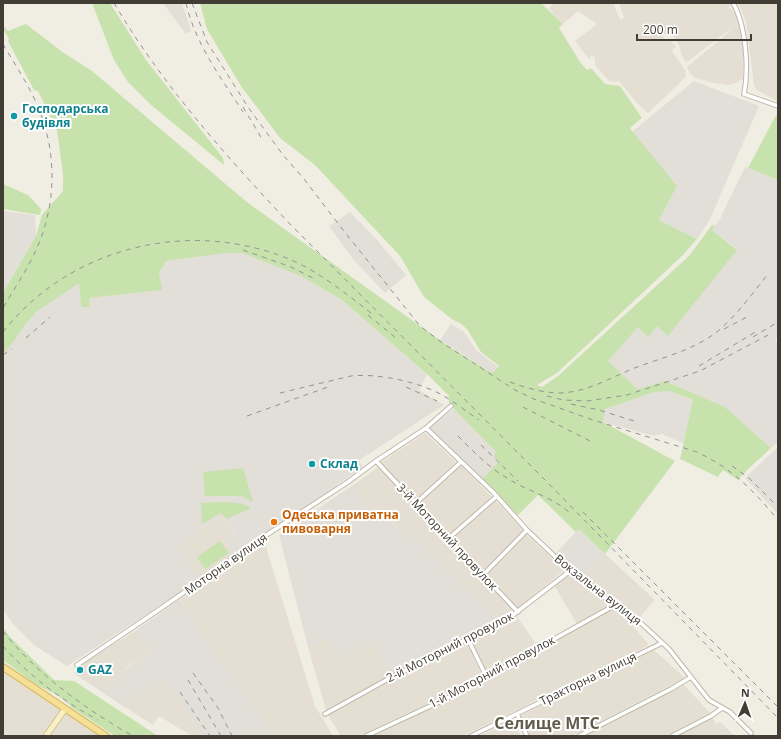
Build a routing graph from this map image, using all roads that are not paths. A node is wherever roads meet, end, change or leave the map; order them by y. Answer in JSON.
{"nodes":[{"id":1,"x":733,"y":3,"type":"edge"},
{"id":2,"x":778,"y":106,"type":"edge"},
{"id":3,"x":451,"y":406,"type":"dead end"},
{"id":4,"x":426,"y":428,"type":"junction"},
{"id":5,"x":376,"y":461,"type":"junction"},
{"id":6,"x":461,"y":462,"type":"junction"},
{"id":7,"x":497,"y":496,"type":"junction"},
{"id":8,"x":416,"y":503,"type":"junction"},
{"id":9,"x":527,"y":530,"type":"junction"},
{"id":10,"x":449,"y":538,"type":"junction"},
{"id":11,"x":570,"y":572,"type":"junction"},
{"id":12,"x":483,"y":575,"type":"junction"},
{"id":13,"x":617,"y":604,"type":"junction"},
{"id":14,"x":518,"y":612,"type":"junction"},
{"id":15,"x":468,"y":639,"type":"junction"},
{"id":16,"x":662,"y":643,"type":"junction"},
{"id":17,"x":77,"y":665,"type":"dead end"},
{"id":18,"x":3,"y":667,"type":"edge"},
{"id":19,"x":691,"y":677,"type":"junction"},
{"id":20,"x":487,"y":678,"type":"junction"},
{"id":21,"x":722,"y":708,"type":"junction"},
{"id":22,"x":65,"y":709,"type":"junction"},
{"id":23,"x":325,"y":714,"type":"dead end"},
{"id":24,"x":517,"y":714,"type":"junction"},
{"id":25,"x":751,"y":733,"type":"dead end"},
{"id":26,"x":46,"y":736,"type":"edge"},
{"id":27,"x":106,"y":736,"type":"edge"},
{"id":28,"x":366,"y":736,"type":"edge"},
{"id":29,"x":471,"y":736,"type":"edge"},
{"id":30,"x":527,"y":736,"type":"edge"},
{"id":31,"x":579,"y":736,"type":"edge"},
{"id":32,"x":672,"y":736,"type":"edge"}],
"edges":[{"from":1,"to":2,"type":"street"},
{"from":3,"to":4,"type":"street","name":"Моторна вулиця"},
{"from":4,"to":5,"type":"street","name":"Моторна вулиця"},
{"from":4,"to":6,"type":"street","name":"Вокзальна вулиця"},
{"from":5,"to":8,"type":"street","name":"3-й Моторний провулок"},
{"from":5,"to":17,"type":"street","name":"Моторна вулиця"},
{"from":6,"to":7,"type":"street","name":"Вокзальна вулиця"},
{"from":6,"to":8,"type":"street"},
{"from":7,"to":9,"type":"street","name":"Вокзальна вулиця"},
{"from":7,"to":10,"type":"street"},
{"from":8,"to":10,"type":"street","name":"3-й Моторний провулок"},
{"from":9,"to":11,"type":"street","name":"Вокзальна вулиця"},
{"from":9,"to":12,"type":"street"},
{"from":10,"to":12,"type":"street","name":"3-й Моторний провулок"},
{"from":11,"to":13,"type":"street","name":"Вокзальна вулиця"},
{"from":11,"to":14,"type":"street","name":"2-й Моторний провулок"},
{"from":12,"to":14,"type":"street","name":"3-й Моторний провулок"},
{"from":13,"to":16,"type":"street","name":"Вокзальна вулиця"},
{"from":13,"to":20,"type":"street","name":"1-й Моторний провулок"},
{"from":14,"to":15,"type":"street","name":"2-й Моторний провулок"},
{"from":15,"to":20,"type":"street"},
{"from":15,"to":23,"type":"street","name":"2-й Моторний провулок"},
{"from":16,"to":19,"type":"street","name":"Вокзальна вулиця"},
{"from":16,"to":24,"type":"street","name":"Тракторна вулиця"},
{"from":18,"to":22,"type":"main road"},
{"from":19,"to":21,"type":"street","name":"Вокзальна вулиця"},
{"from":19,"to":31,"type":"street"},
{"from":20,"to":28,"type":"street","name":"1-й Моторний провулок"},
{"from":21,"to":25,"type":"street","name":"Вокзальна вулиця"},
{"from":21,"to":32,"type":"street"},
{"from":22,"to":26,"type":"street"},
{"from":22,"to":27,"type":"main road"},
{"from":24,"to":29,"type":"street","name":"Тракторна вулиця"},
{"from":24,"to":30,"type":"street"}]}
